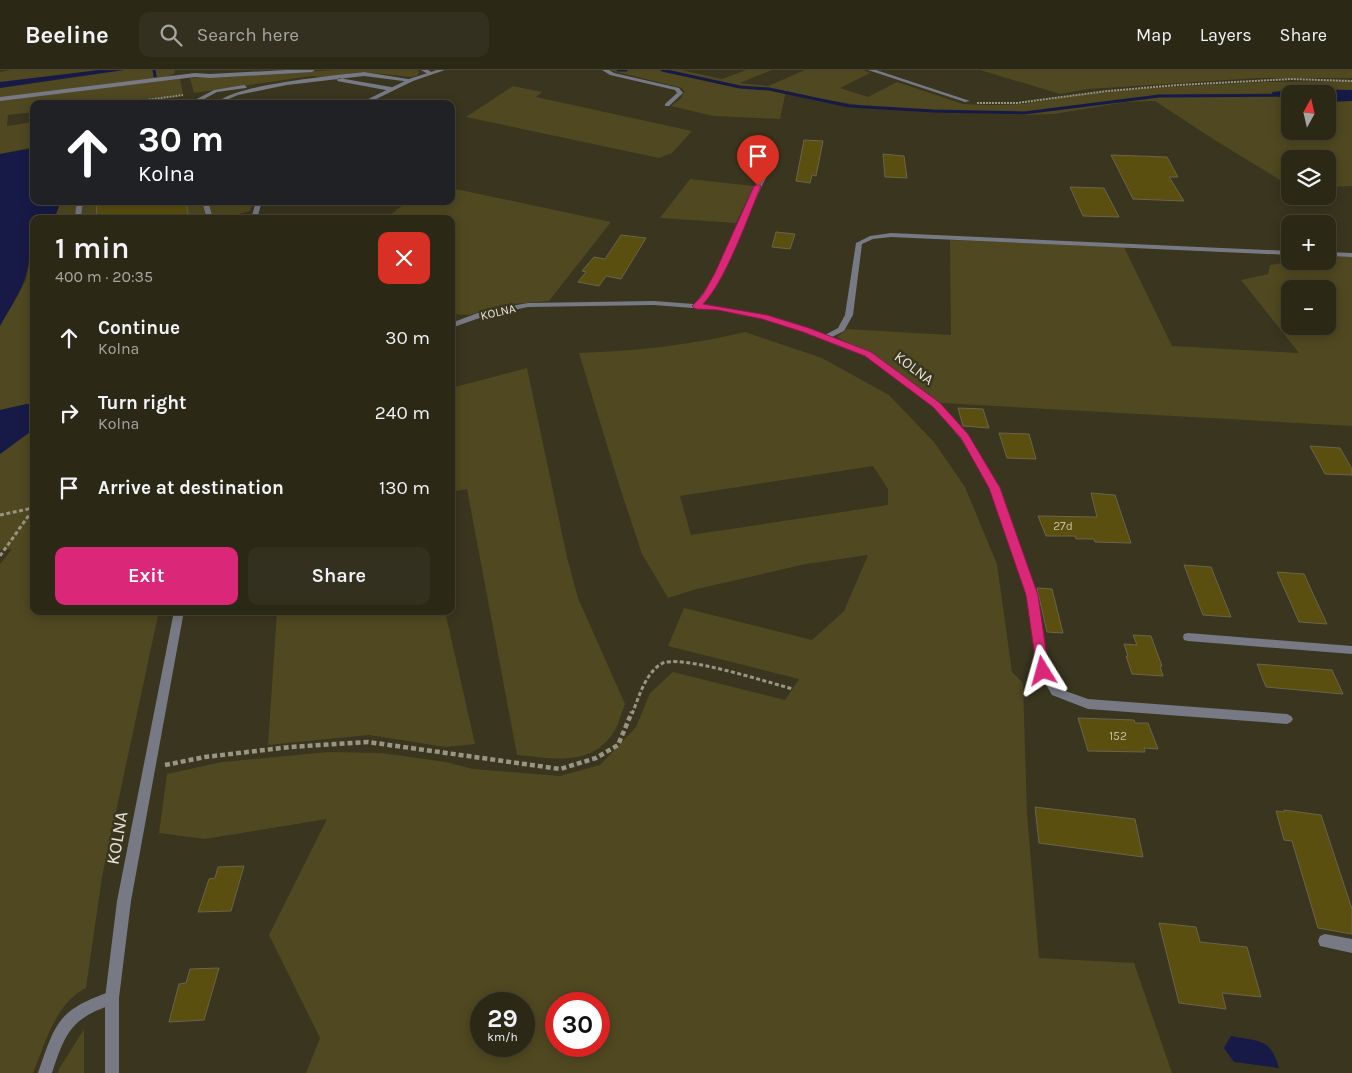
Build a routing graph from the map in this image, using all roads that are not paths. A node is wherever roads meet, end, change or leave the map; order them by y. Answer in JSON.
{"nodes":[{"id":1,"x":312,"y":70,"type":"edge"},
{"id":2,"x":442,"y":70,"type":"edge"},
{"id":3,"x":605,"y":70,"type":"edge"},
{"id":4,"x":871,"y":70,"type":"edge"},
{"id":5,"x":193,"y":72,"type":"edge"},
{"id":6,"x":427,"y":72,"type":"edge"},
{"id":7,"x":328,"y":78,"type":"junction"},
{"id":8,"x":411,"y":80,"type":"junction"},
{"id":9,"x":287,"y":84,"type":"junction"},
{"id":10,"x":391,"y":89,"type":"junction"},
{"id":11,"x":0,"y":98,"type":"edge"},
{"id":12,"x":197,"y":100,"type":"edge"},
{"id":13,"x":222,"y":100,"type":"edge"},
{"id":14,"x":369,"y":100,"type":"edge"},
{"id":15,"x":967,"y":101,"type":"road end"},
{"id":16,"x":667,"y":105,"type":"dead end"},
{"id":17,"x":772,"y":159,"type":"dead end"},
{"id":18,"x":1281,"y":253,"type":"edge"},
{"id":19,"x":1336,"y":254,"type":"edge"},
{"id":20,"x":1352,"y":255,"type":"edge"},
{"id":21,"x":696,"y":306,"type":"junction"},
{"id":22,"x":455,"y":325,"type":"edge"},
{"id":23,"x":825,"y":338,"type":"junction"},
{"id":24,"x":178,"y":615,"type":"edge"},
{"id":25,"x":1188,"y":637,"type":"dead end"},
{"id":26,"x":1352,"y":650,"type":"edge"},
{"id":27,"x":1287,"y":719,"type":"dead end"},
{"id":28,"x":1325,"y":941,"type":"dead end"},
{"id":29,"x":1352,"y":946,"type":"edge"},
{"id":30,"x":112,"y":998,"type":"junction"},
{"id":31,"x":45,"y":1073,"type":"edge"},
{"id":32,"x":112,"y":1073,"type":"edge"}],
"edges":[{"from":1,"to":5,"type":"street"},
{"from":2,"to":6,"type":"street"},
{"from":3,"to":16,"type":"street"},
{"from":4,"to":15,"type":"street"},
{"from":5,"to":11,"type":"street"},
{"from":6,"to":8,"type":"street"},
{"from":7,"to":8,"type":"street"},
{"from":7,"to":9,"type":"street"},
{"from":7,"to":10,"type":"street"},
{"from":8,"to":10,"type":"street"},
{"from":9,"to":12,"type":"street"},
{"from":9,"to":13,"type":"street"},
{"from":10,"to":14,"type":"street"},
{"from":17,"to":21,"type":"street"},
{"from":18,"to":23,"type":"street"},
{"from":19,"to":20,"type":"street"},
{"from":21,"to":22,"type":"street","name":"KOLNA"},
{"from":21,"to":23,"type":"street","name":"KOLNA"},
{"from":23,"to":27,"type":"street","name":"KOLNA"},
{"from":24,"to":30,"type":"street","name":"KOLNA"},
{"from":25,"to":26,"type":"street"},
{"from":28,"to":29,"type":"street"},
{"from":30,"to":31,"type":"street"},
{"from":30,"to":32,"type":"street","name":"KOLNA"}]}
